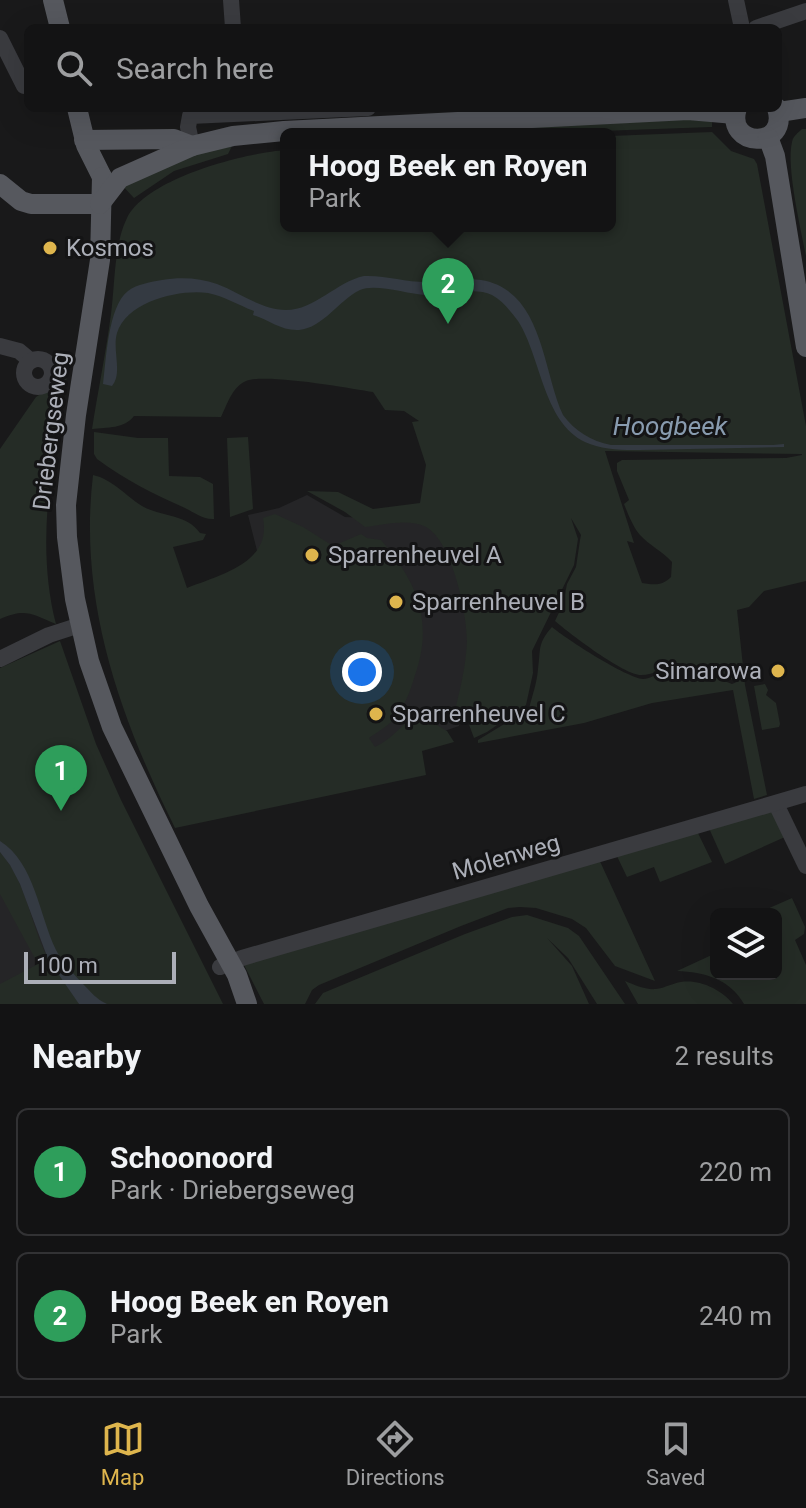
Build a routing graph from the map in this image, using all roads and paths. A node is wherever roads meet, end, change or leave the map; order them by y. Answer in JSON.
{"nodes":[{"id":1,"x":53,"y":0,"type":"edge"},
{"id":2,"x":231,"y":0,"type":"edge"},
{"id":3,"x":736,"y":0,"type":"edge"},
{"id":4,"x":806,"y":11,"type":"edge"},
{"id":5,"x":59,"y":24,"type":"edge"},
{"id":6,"x":233,"y":24,"type":"edge"},
{"id":7,"x":741,"y":24,"type":"edge"},
{"id":8,"x":768,"y":24,"type":"edge"},
{"id":9,"x":0,"y":38,"type":"edge"},
{"id":10,"x":24,"y":86,"type":"dead end"},
{"id":11,"x":806,"y":108,"type":"edge"},
{"id":12,"x":782,"y":110,"type":"edge"},
{"id":13,"x":78,"y":112,"type":"edge"},
{"id":14,"x":227,"y":112,"type":"edge"},
{"id":15,"x":666,"y":112,"type":"edge"},
{"id":16,"x":736,"y":112,"type":"edge"},
{"id":17,"x":778,"y":112,"type":"edge"},
{"id":18,"x":344,"y":128,"type":"edge"},
{"id":19,"x":280,"y":132,"type":"edge"},
{"id":20,"x":768,"y":137,"type":"junction"},
{"id":21,"x":84,"y":140,"type":"junction"},
{"id":22,"x":197,"y":144,"type":"junction"},
{"id":23,"x":102,"y":177,"type":"junction"},
{"id":24,"x":0,"y":184,"type":"edge"},
{"id":25,"x":100,"y":204,"type":"junction"},
{"id":26,"x":0,"y":346,"type":"edge"},
{"id":27,"x":806,"y":347,"type":"edge"},
{"id":28,"x":31,"y":361,"type":"dead end"},
{"id":29,"x":80,"y":625,"type":"junction"},
{"id":30,"x":0,"y":659,"type":"edge"},
{"id":31,"x":806,"y":794,"type":"edge"},
{"id":32,"x":776,"y":804,"type":"junction"},
{"id":33,"x":806,"y":866,"type":"edge"},
{"id":34,"x":225,"y":964,"type":"junction"},
{"id":35,"x":244,"y":1004,"type":"edge"}],
"edges":[{"from":1,"to":5,"type":"main road"},
{"from":2,"to":6,"type":"street"},
{"from":3,"to":7,"type":"street"},
{"from":4,"to":8,"type":"street"},
{"from":9,"to":10,"type":"street"},
{"from":11,"to":12,"type":"main road"},
{"from":13,"to":21,"type":"main road"},
{"from":14,"to":22,"type":"street"},
{"from":15,"to":18,"type":"main road"},
{"from":16,"to":20,"type":"main road"},
{"from":17,"to":20,"type":"main road"},
{"from":19,"to":22,"type":"main road"},
{"from":20,"to":27,"type":"main road"},
{"from":21,"to":22,"type":"main road"},
{"from":21,"to":23,"type":"main road"},
{"from":22,"to":23,"type":"main road"},
{"from":22,"to":25,"type":"main road"},
{"from":23,"to":25,"type":"main road","name":"Driebergseweg"},
{"from":24,"to":25,"type":"main road"},
{"from":25,"to":29,"type":"main road","name":"Driebergseweg"},
{"from":26,"to":28,"type":"street"},
{"from":29,"to":30,"type":"street"},
{"from":29,"to":34,"type":"main road","name":"Driebergseweg"},
{"from":31,"to":32,"type":"street","name":"Molenweg"},
{"from":32,"to":33,"type":"street"},
{"from":32,"to":34,"type":"street","name":"Molenweg"},
{"from":34,"to":35,"type":"main road","name":"Driebergseweg"}]}
